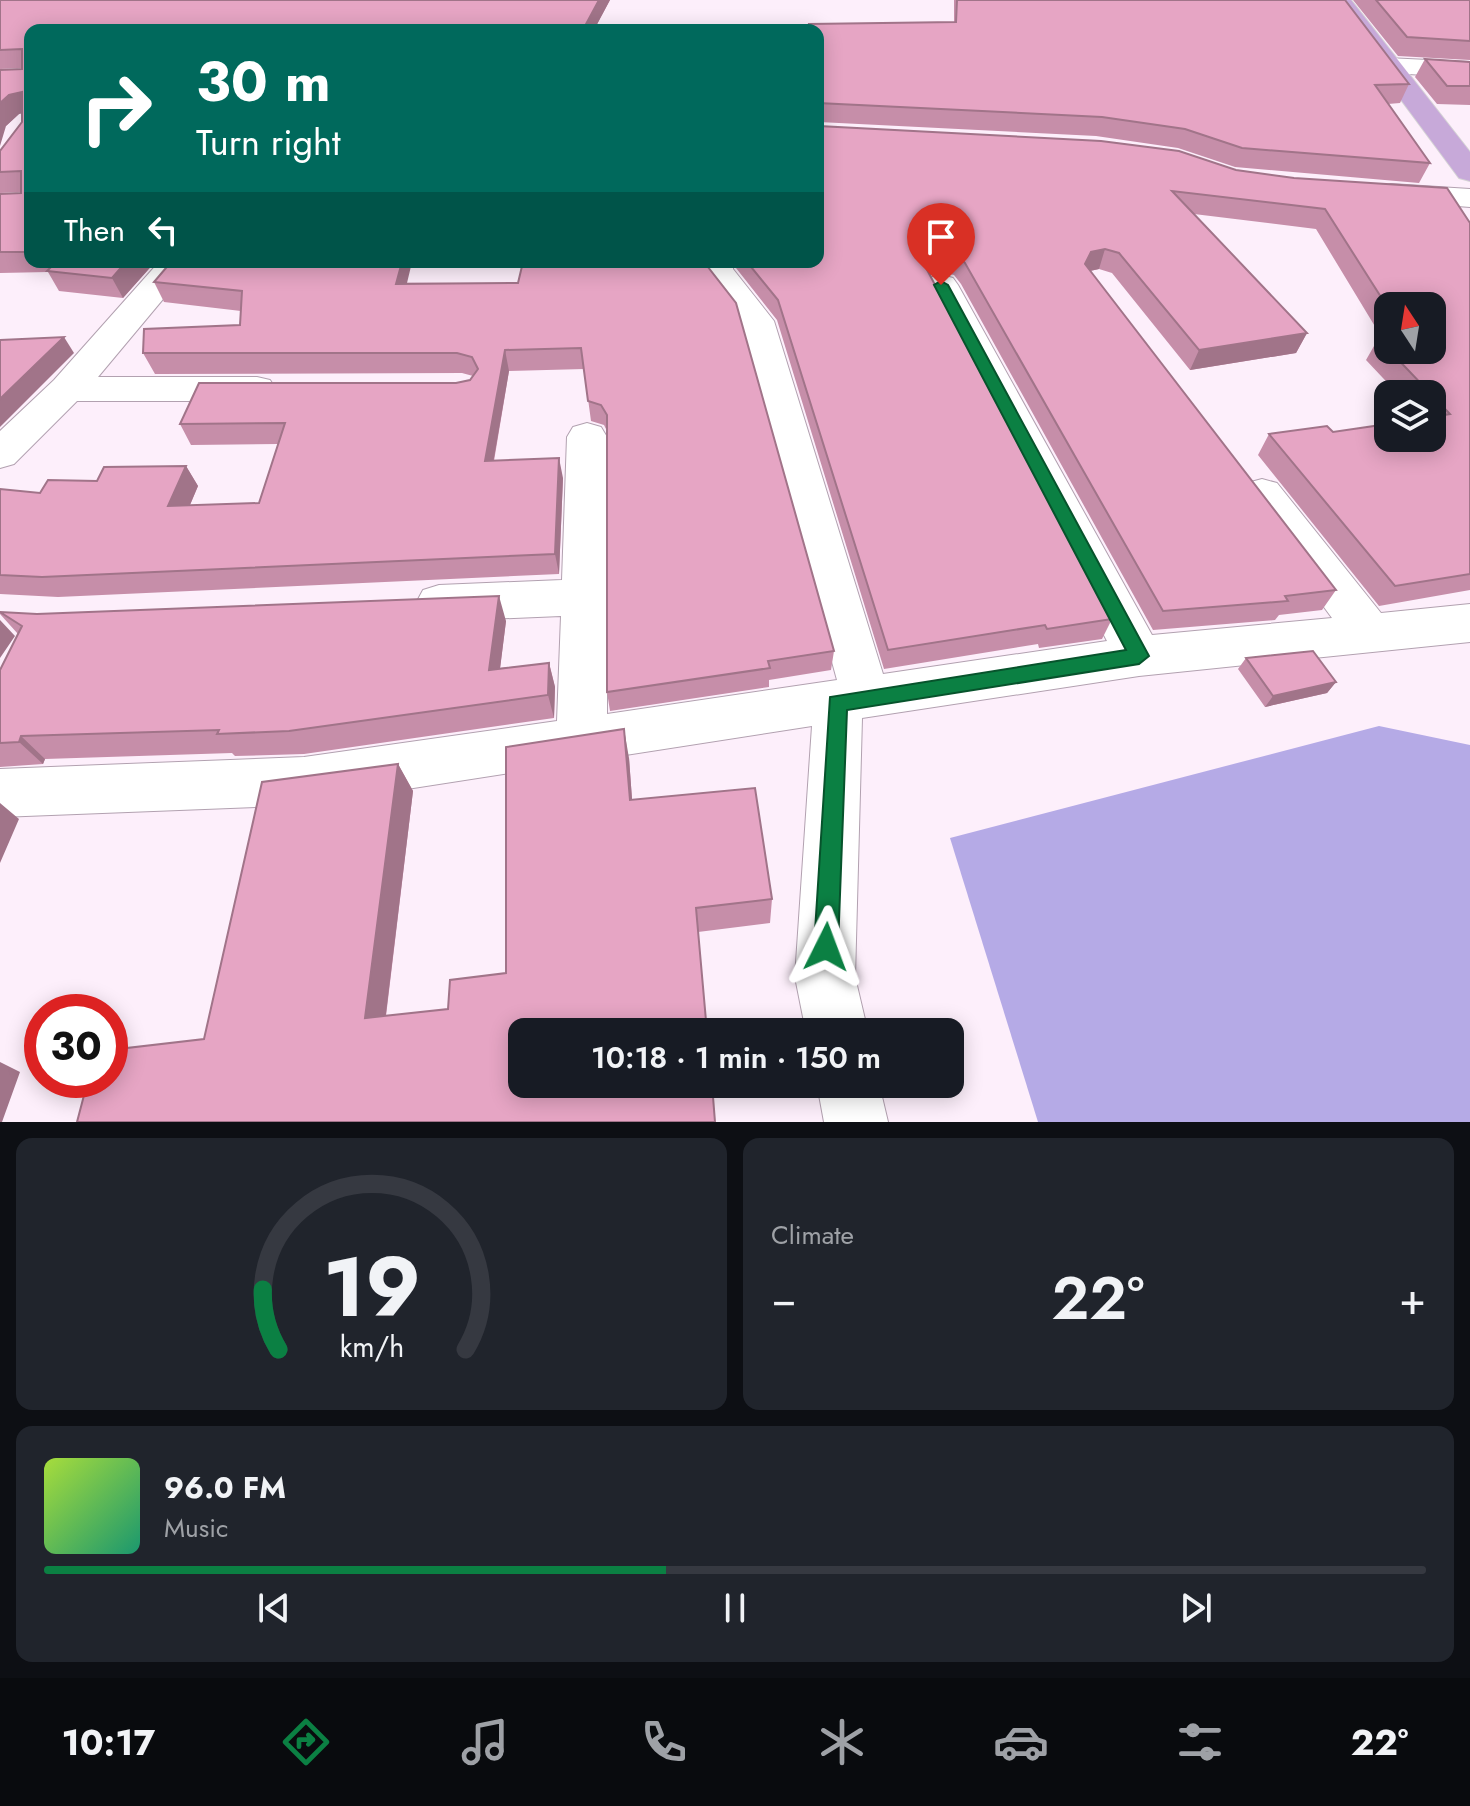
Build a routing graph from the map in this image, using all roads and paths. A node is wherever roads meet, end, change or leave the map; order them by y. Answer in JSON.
{"nodes":[{"id":1,"x":1339,"y":0,"type":"edge"},
{"id":2,"x":1387,"y":66,"type":"junction"},
{"id":3,"x":1470,"y":70,"type":"edge"},
{"id":4,"x":1470,"y":172,"type":"edge"},
{"id":5,"x":1362,"y":191,"type":"edge"},
{"id":6,"x":1470,"y":198,"type":"edge"},
{"id":7,"x":172,"y":268,"type":"edge"},
{"id":8,"x":716,"y":268,"type":"edge"},
{"id":9,"x":941,"y":285,"type":"dead end"},
{"id":10,"x":67,"y":389,"type":"junction"},
{"id":11,"x":288,"y":389,"type":"edge"},
{"id":12,"x":587,"y":437,"type":"dead end"},
{"id":13,"x":1,"y":451,"type":"edge"},
{"id":14,"x":1242,"y":469,"type":"edge"},
{"id":15,"x":584,"y":597,"type":"junction"},
{"id":16,"x":393,"y":605,"type":"edge"},
{"id":17,"x":1470,"y":623,"type":"edge"},
{"id":18,"x":1368,"y":631,"type":"junction"},
{"id":19,"x":1139,"y":656,"type":"junction"},
{"id":20,"x":852,"y":701,"type":"junction"},
{"id":21,"x":582,"y":740,"type":"junction"},
{"id":22,"x":0,"y":793,"type":"edge"},
{"id":23,"x":834,"y":1018,"type":"edge"},
{"id":24,"x":851,"y":1098,"type":"edge"},
{"id":25,"x":856,"y":1122,"type":"edge"}],
"edges":[{"from":1,"to":2,"type":"main road"},
{"from":2,"to":3,"type":"street"},
{"from":2,"to":4,"type":"main road"},
{"from":5,"to":6,"type":"street"},
{"from":7,"to":10,"type":"street"},
{"from":8,"to":20,"type":"street"},
{"from":9,"to":19,"type":"street"},
{"from":10,"to":11,"type":"street"},
{"from":10,"to":13,"type":"street"},
{"from":12,"to":15,"type":"street"},
{"from":14,"to":18,"type":"street"},
{"from":15,"to":16,"type":"street"},
{"from":15,"to":21,"type":"street"},
{"from":17,"to":18,"type":"street"},
{"from":18,"to":19,"type":"street"},
{"from":19,"to":20,"type":"street"},
{"from":20,"to":21,"type":"street"},
{"from":20,"to":23,"type":"street"},
{"from":21,"to":22,"type":"street"},
{"from":24,"to":25,"type":"street"}]}
